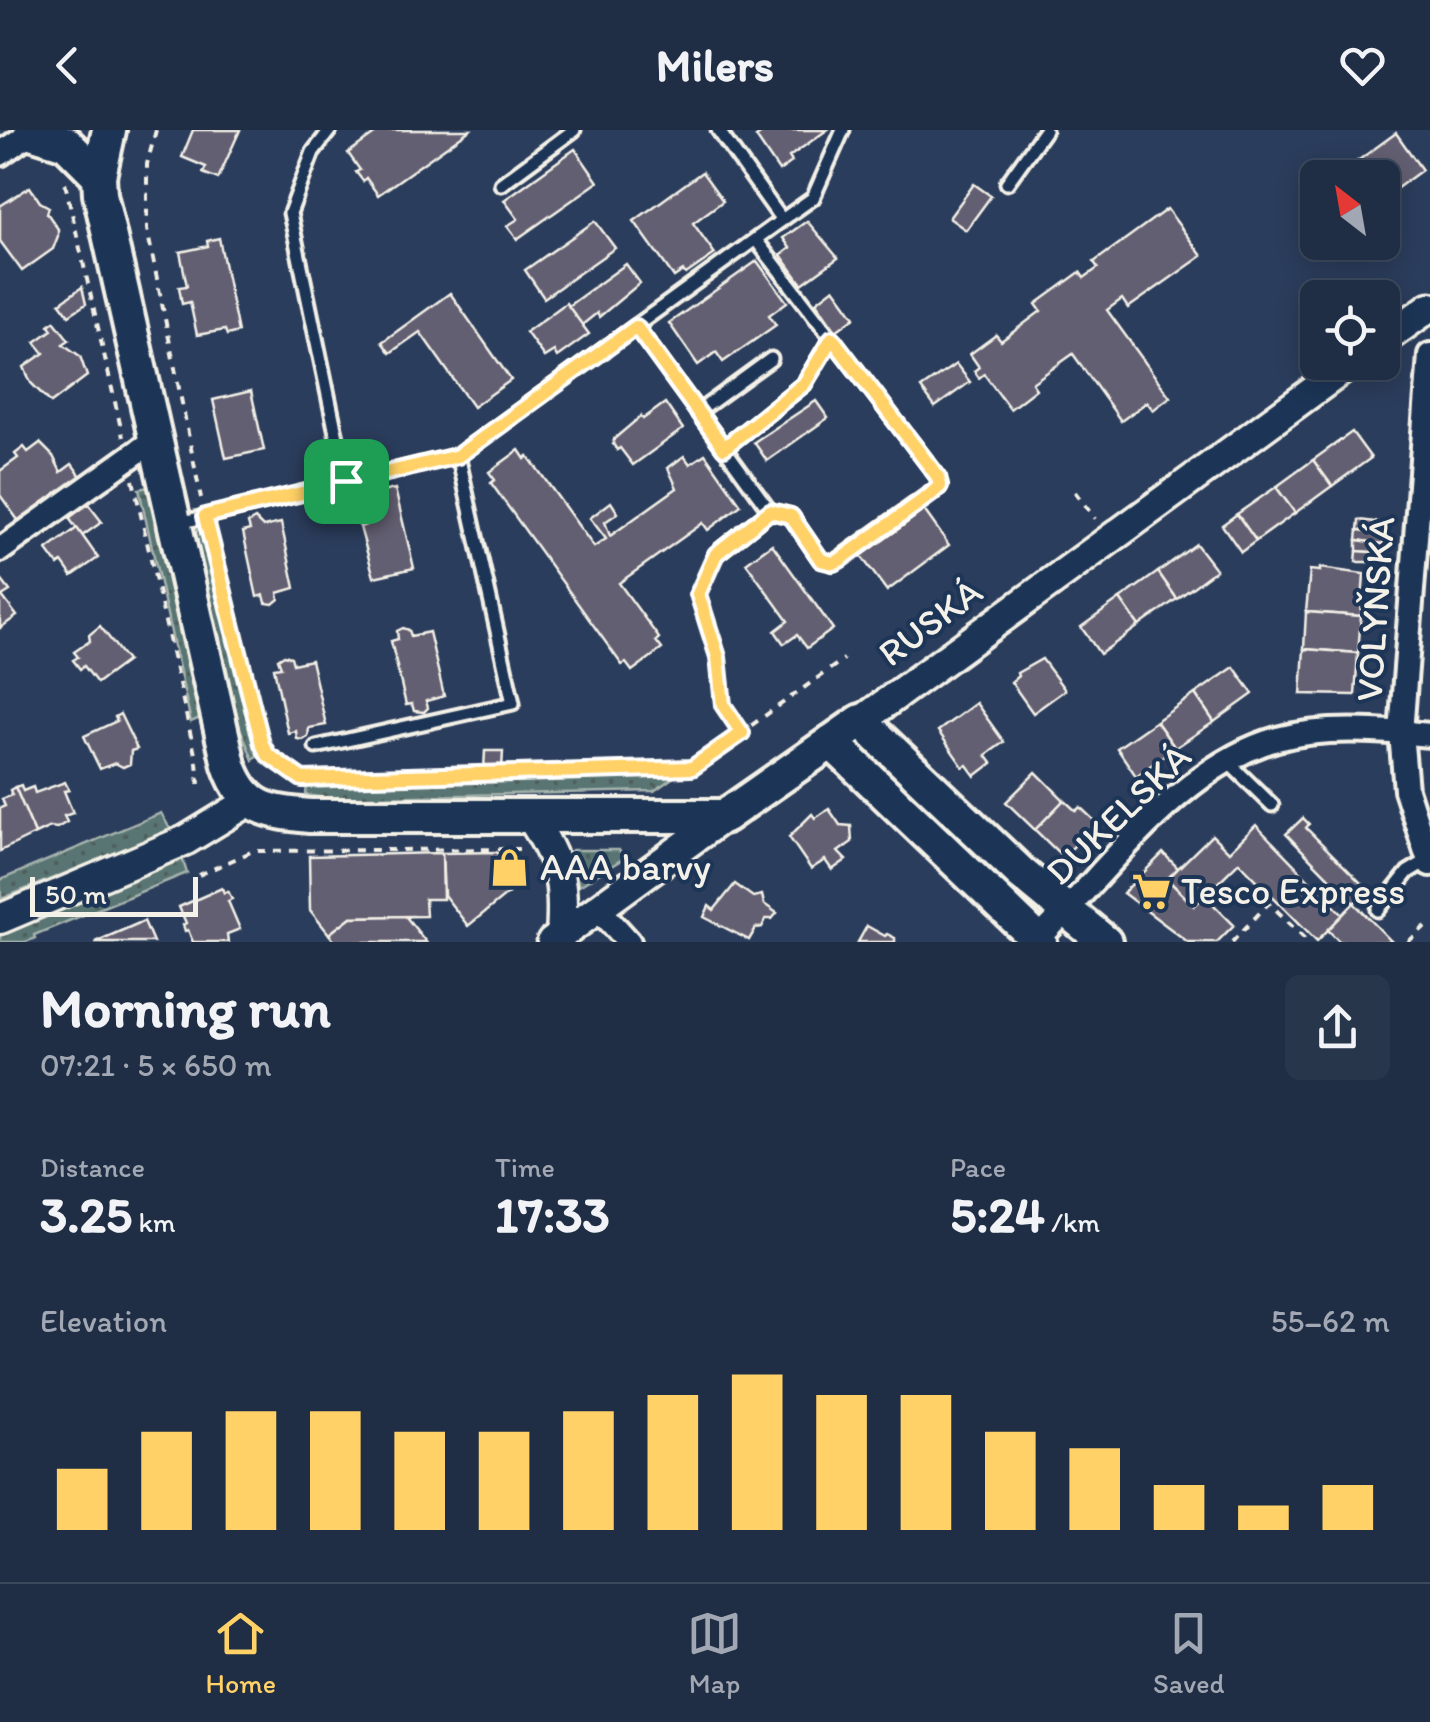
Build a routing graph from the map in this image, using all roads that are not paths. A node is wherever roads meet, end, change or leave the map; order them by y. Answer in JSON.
{"nodes":[{"id":1,"x":109,"y":130,"type":"edge"},
{"id":2,"x":330,"y":130,"type":"edge"},
{"id":3,"x":574,"y":130,"type":"edge"},
{"id":4,"x":718,"y":130,"type":"edge"},
{"id":5,"x":843,"y":130,"type":"edge"},
{"id":6,"x":1046,"y":130,"type":"edge"},
{"id":7,"x":33,"y":131,"type":"edge"},
{"id":8,"x":0,"y":154,"type":"edge"},
{"id":9,"x":99,"y":176,"type":"junction"},
{"id":10,"x":1006,"y":183,"type":"dead end"},
{"id":11,"x":502,"y":184,"type":"dead end"},
{"id":12,"x":782,"y":220,"type":"junction"},
{"id":13,"x":756,"y":240,"type":"junction"},
{"id":14,"x":1427,"y":310,"type":"edge"},
{"id":15,"x":636,"y":327,"type":"junction"},
{"id":16,"x":1400,"y":329,"type":"edge"},
{"id":17,"x":832,"y":338,"type":"junction"},
{"id":18,"x":1430,"y":352,"type":"edge"},
{"id":19,"x":771,"y":359,"type":"dead end"},
{"id":20,"x":1328,"y":380,"type":"edge"},
{"id":21,"x":698,"y":412,"type":"junction"},
{"id":22,"x":154,"y":440,"type":"junction"},
{"id":23,"x":724,"y":448,"type":"junction"},
{"id":24,"x":458,"y":456,"type":"junction"},
{"id":25,"x":346,"y":481,"type":"junction"},
{"id":26,"x":770,"y":511,"type":"junction"},
{"id":27,"x":189,"y":520,"type":"junction"},
{"id":28,"x":0,"y":550,"type":"edge"},
{"id":29,"x":716,"y":554,"type":"road end"},
{"id":30,"x":861,"y":720,"type":"junction"},
{"id":31,"x":1401,"y":733,"type":"junction"},
{"id":32,"x":1430,"y":735,"type":"edge"},
{"id":33,"x":831,"y":742,"type":"junction"},
{"id":34,"x":316,"y":746,"type":"dead end"},
{"id":35,"x":1226,"y":760,"type":"junction"},
{"id":36,"x":250,"y":801,"type":"junction"},
{"id":37,"x":1272,"y":805,"type":"dead end"},
{"id":38,"x":530,"y":816,"type":"junction"},
{"id":39,"x":725,"y":816,"type":"junction"},
{"id":40,"x":1429,"y":862,"type":"edge"},
{"id":41,"x":598,"y":908,"type":"junction"},
{"id":42,"x":1378,"y":910,"type":"dead end"},
{"id":43,"x":1066,"y":912,"type":"junction"},
{"id":44,"x":0,"y":919,"type":"edge"},
{"id":45,"x":556,"y":939,"type":"edge"},
{"id":46,"x":1039,"y":941,"type":"edge"},
{"id":47,"x":629,"y":942,"type":"edge"},
{"id":48,"x":1105,"y":942,"type":"edge"}],
"edges":[{"from":1,"to":9,"type":"main road"},
{"from":2,"to":25,"type":"lane"},
{"from":3,"to":11,"type":"lane"},
{"from":4,"to":12,"type":"lane"},
{"from":5,"to":12,"type":"lane"},
{"from":6,"to":10,"type":"lane"},
{"from":7,"to":8,"type":"street"},
{"from":7,"to":9,"type":"main road"},
{"from":9,"to":22,"type":"main road"},
{"from":12,"to":13,"type":"lane"},
{"from":13,"to":15,"type":"lane"},
{"from":13,"to":17,"type":"lane"},
{"from":14,"to":16,"type":"street"},
{"from":14,"to":18,"type":"street","name":"VOLYŇSKÁ"},
{"from":15,"to":21,"type":"lane"},
{"from":15,"to":24,"type":"lane"},
{"from":17,"to":23,"type":"lane"},
{"from":17,"to":26,"type":"lane"},
{"from":18,"to":31,"type":"street","name":"VOLYŇSKÁ"},
{"from":19,"to":21,"type":"lane"},
{"from":20,"to":30,"type":"street","name":"RUSKÁ"},
{"from":21,"to":23,"type":"lane"},
{"from":22,"to":27,"type":"main road"},
{"from":22,"to":28,"type":"street"},
{"from":23,"to":26,"type":"lane"},
{"from":24,"to":25,"type":"lane"},
{"from":24,"to":34,"type":"lane"},
{"from":25,"to":27,"type":"lane"},
{"from":26,"to":29,"type":"lane"},
{"from":27,"to":36,"type":"main road"},
{"from":30,"to":33,"type":"main road","name":"RUSKÁ"},
{"from":30,"to":43,"type":"main road"},
{"from":31,"to":32,"type":"street","name":"DUKELSKÁ"},
{"from":31,"to":35,"type":"street","name":"DUKELSKÁ"},
{"from":31,"to":40,"type":"street","name":"VOLYŇSKÁ"},
{"from":33,"to":39,"type":"main road","name":"RUSKÁ"},
{"from":33,"to":46,"type":"main road"},
{"from":35,"to":37,"type":"lane"},
{"from":35,"to":43,"type":"street","name":"DUKELSKÁ"},
{"from":36,"to":38,"type":"main road"},
{"from":36,"to":44,"type":"street"},
{"from":38,"to":39,"type":"main road"},
{"from":38,"to":45,"type":"street"},
{"from":39,"to":41,"type":"street","name":"RUSKÁ"},
{"from":40,"to":42,"type":"lane"},
{"from":41,"to":45,"type":"street","name":"RUSKÁ"},
{"from":41,"to":47,"type":"street"},
{"from":43,"to":46,"type":"street","name":"DUKELSKÁ"},
{"from":43,"to":48,"type":"main road"}]}
